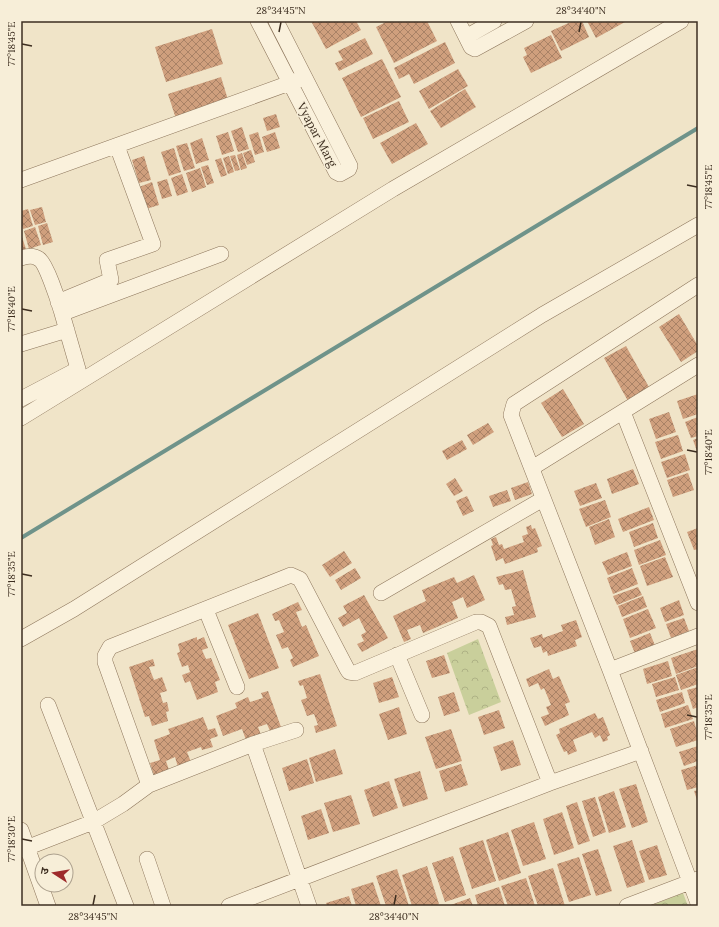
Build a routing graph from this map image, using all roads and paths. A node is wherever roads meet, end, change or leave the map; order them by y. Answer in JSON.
{"nodes":[{"id":1,"x":258,"y":21,"type":"edge"},
{"id":2,"x":276,"y":21,"type":"edge"},
{"id":3,"x":458,"y":21,"type":"edge"},
{"id":4,"x":526,"y":21,"type":"edge"},
{"id":5,"x":681,"y":21,"type":"edge"},
{"id":6,"x":486,"y":23,"type":"edge"},
{"id":7,"x":466,"y":37,"type":"junction"},
{"id":8,"x":490,"y":41,"type":"junction"},
{"id":9,"x":305,"y":78,"type":"junction"},
{"id":10,"x":290,"y":83,"type":"junction"},
{"id":11,"x":117,"y":146,"type":"junction"},
{"id":12,"x":21,"y":180,"type":"edge"},
{"id":13,"x":698,"y":225,"type":"edge"},
{"id":14,"x":221,"y":254,"type":"dead end"},
{"id":15,"x":21,"y":258,"type":"edge"},
{"id":16,"x":698,"y":285,"type":"edge"},
{"id":17,"x":60,"y":306,"type":"junction"},
{"id":18,"x":67,"y":330,"type":"junction"},
{"id":19,"x":21,"y":344,"type":"edge"},
{"id":20,"x":698,"y":365,"type":"edge"},
{"id":21,"x":21,"y":399,"type":"edge"},
{"id":22,"x":623,"y":412,"type":"junction"},
{"id":23,"x":21,"y":418,"type":"edge"},
{"id":24,"x":532,"y":468,"type":"junction"},
{"id":25,"x":543,"y":499,"type":"junction"},
{"id":26,"x":381,"y":593,"type":"dead end"},
{"id":27,"x":698,"y":603,"type":"edge"},
{"id":28,"x":206,"y":610,"type":"junction"},
{"id":29,"x":698,"y":636,"type":"edge"},
{"id":30,"x":21,"y":639,"type":"edge"},
{"id":31,"x":397,"y":655,"type":"junction"},
{"id":32,"x":610,"y":670,"type":"junction"},
{"id":33,"x":237,"y":687,"type":"dead end"},
{"id":34,"x":48,"y":705,"type":"dead end"},
{"id":35,"x":422,"y":715,"type":"dead end"},
{"id":36,"x":296,"y":730,"type":"dead end"},
{"id":37,"x":253,"y":744,"type":"junction"},
{"id":38,"x":641,"y":751,"type":"junction"},
{"id":39,"x":550,"y":783,"type":"junction"},
{"id":40,"x":149,"y":784,"type":"junction"},
{"id":41,"x":93,"y":822,"type":"junction"},
{"id":42,"x":21,"y":830,"type":"edge"},
{"id":43,"x":24,"y":849,"type":"edge"},
{"id":44,"x":147,"y":859,"type":"dead end"},
{"id":45,"x":299,"y":880,"type":"junction"},
{"id":46,"x":694,"y":881,"type":"edge"},
{"id":47,"x":698,"y":903,"type":"edge"},
{"id":48,"x":48,"y":906,"type":"edge"},
{"id":49,"x":126,"y":906,"type":"edge"},
{"id":50,"x":163,"y":906,"type":"edge"},
{"id":51,"x":229,"y":906,"type":"edge"},
{"id":52,"x":308,"y":906,"type":"edge"},
{"id":53,"x":627,"y":906,"type":"edge"}],
"edges":[{"from":1,"to":10,"type":"street","name":"Vyapar Marg"},
{"from":2,"to":9,"type":"street","name":"Vyapar Marg"},
{"from":3,"to":7,"type":"street"},
{"from":4,"to":8,"type":"street"},
{"from":5,"to":23,"type":"street"},
{"from":6,"to":7,"type":"street"},
{"from":6,"to":8,"type":"street"},
{"from":7,"to":8,"type":"street"},
{"from":9,"to":10,"type":"street"},
{"from":9,"to":10,"type":"street","name":"Vyapar Marg"},
{"from":10,"to":11,"type":"street"},
{"from":11,"to":12,"type":"street"},
{"from":11,"to":17,"type":"street"},
{"from":13,"to":30,"type":"street"},
{"from":14,"to":17,"type":"street"},
{"from":15,"to":17,"type":"street"},
{"from":16,"to":24,"type":"street"},
{"from":17,"to":18,"type":"street"},
{"from":18,"to":19,"type":"street"},
{"from":18,"to":21,"type":"street"},
{"from":20,"to":22,"type":"street"},
{"from":22,"to":24,"type":"street"},
{"from":22,"to":27,"type":"street"},
{"from":24,"to":25,"type":"street"},
{"from":25,"to":26,"type":"street"},
{"from":25,"to":32,"type":"street"},
{"from":28,"to":31,"type":"street"},
{"from":28,"to":33,"type":"street"},
{"from":28,"to":40,"type":"street"},
{"from":29,"to":32,"type":"street"},
{"from":31,"to":35,"type":"street"},
{"from":31,"to":39,"type":"street"},
{"from":32,"to":38,"type":"street"},
{"from":34,"to":41,"type":"street"},
{"from":36,"to":37,"type":"street"},
{"from":37,"to":40,"type":"street"},
{"from":37,"to":45,"type":"street"},
{"from":38,"to":39,"type":"street"},
{"from":38,"to":46,"type":"street"},
{"from":39,"to":45,"type":"street"},
{"from":40,"to":41,"type":"street"},
{"from":41,"to":43,"type":"street"},
{"from":41,"to":49,"type":"street"},
{"from":42,"to":43,"type":"street"},
{"from":43,"to":48,"type":"street"},
{"from":44,"to":50,"type":"street"},
{"from":45,"to":51,"type":"street"},
{"from":45,"to":52,"type":"street"},
{"from":46,"to":47,"type":"street"},
{"from":46,"to":53,"type":"street"}]}
